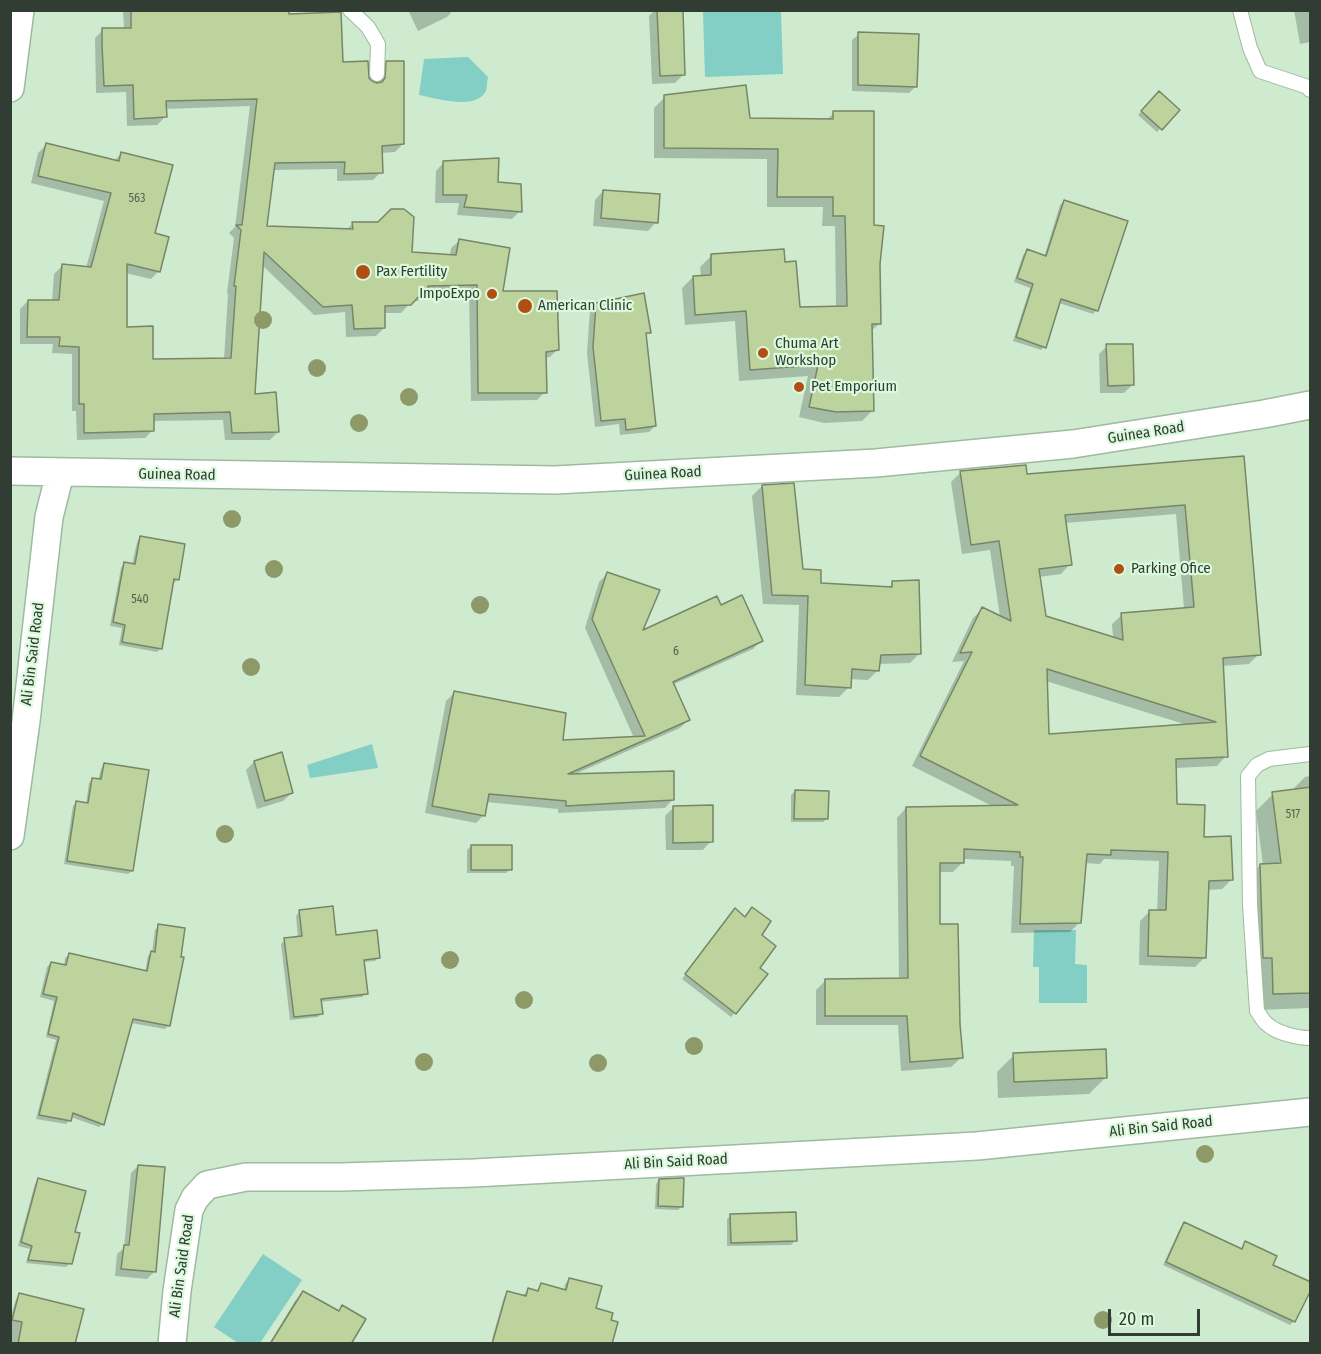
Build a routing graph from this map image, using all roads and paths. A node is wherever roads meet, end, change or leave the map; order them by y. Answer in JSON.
{"nodes":[{"id":1,"x":20,"y":10,"type":"edge"},
{"id":2,"x":350,"y":10,"type":"edge"},
{"id":3,"x":1240,"y":10,"type":"edge"},
{"id":4,"x":376,"y":74,"type":"dead end"},
{"id":5,"x":10,"y":88,"type":"edge"},
{"id":6,"x":1311,"y":90,"type":"edge"},
{"id":7,"x":1311,"y":405,"type":"edge"},
{"id":8,"x":10,"y":471,"type":"edge"},
{"id":9,"x":60,"y":473,"type":"junction"},
{"id":10,"x":1311,"y":754,"type":"edge"},
{"id":11,"x":10,"y":836,"type":"edge"},
{"id":12,"x":1311,"y":1038,"type":"edge"},
{"id":13,"x":1311,"y":1112,"type":"edge"},
{"id":14,"x":172,"y":1344,"type":"edge"}],
"edges":[{"from":1,"to":5,"type":"street"},
{"from":2,"to":4,"type":"lane"},
{"from":3,"to":6,"type":"lane"},
{"from":7,"to":9,"type":"street","name":"Guinea Road"},
{"from":8,"to":9,"type":"street","name":"Guinea Road"},
{"from":9,"to":11,"type":"street","name":"Ali Bin Said Road"},
{"from":10,"to":12,"type":"lane"},
{"from":13,"to":14,"type":"street","name":"Ali Bin Said Road"}]}
